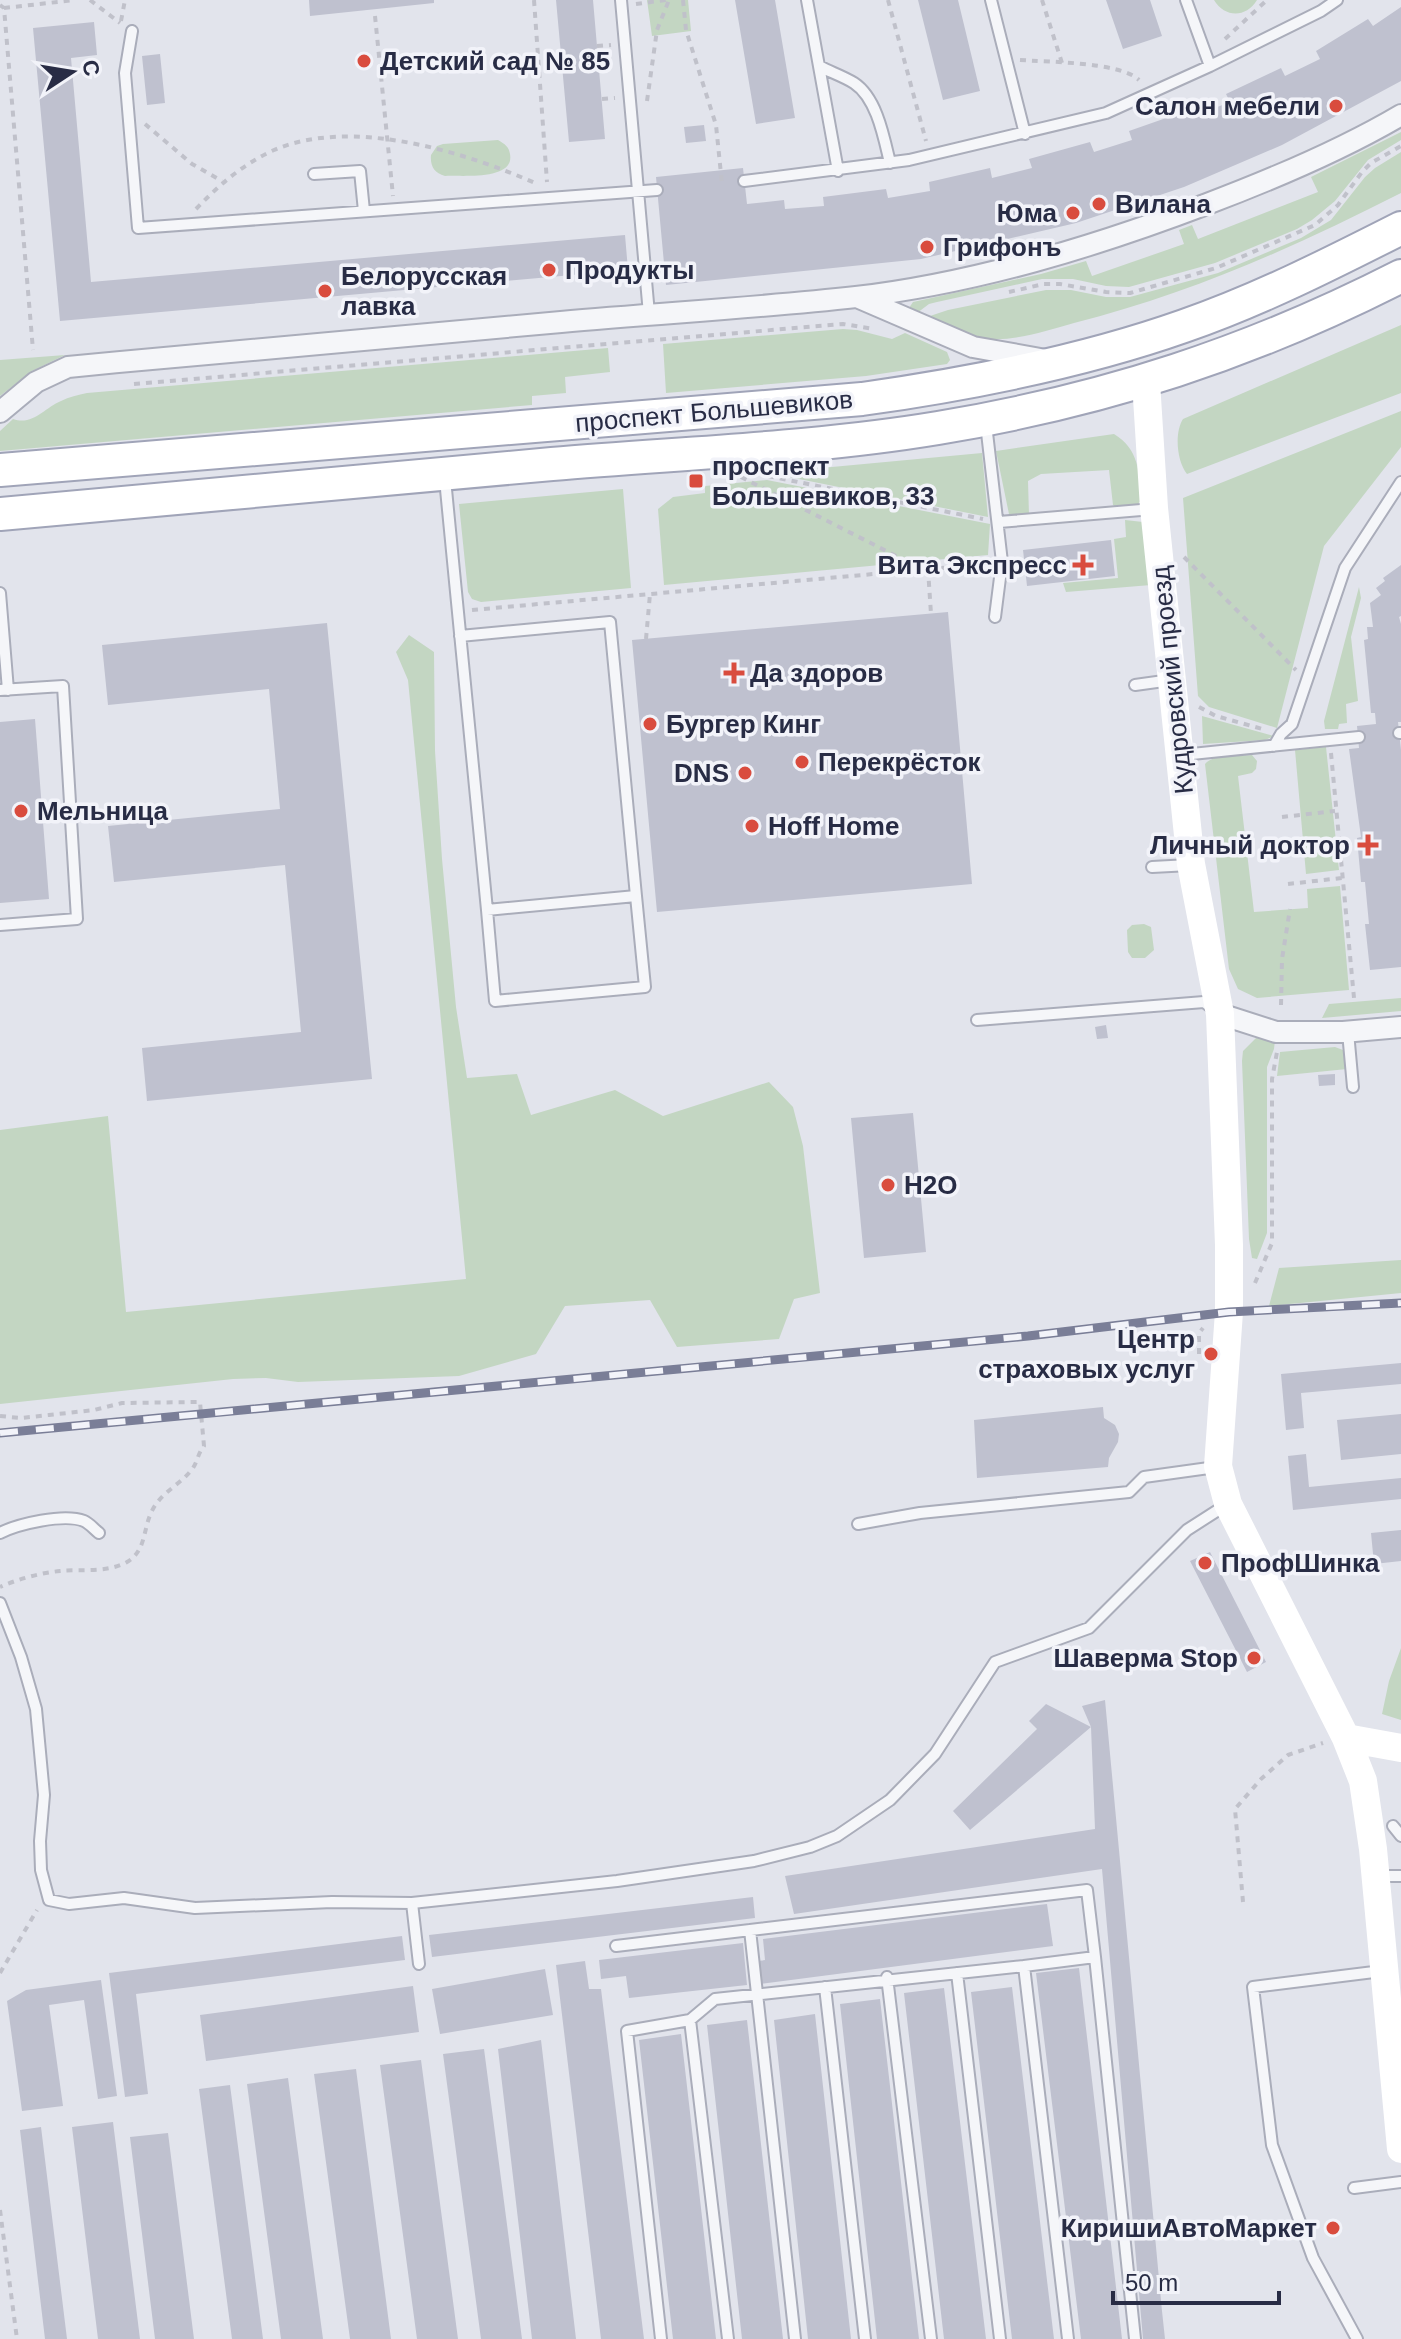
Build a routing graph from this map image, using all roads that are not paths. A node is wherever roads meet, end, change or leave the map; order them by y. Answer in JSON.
{"nodes":[{"id":1,"x":807,"y":0,"type":"edge"},
{"id":2,"x":991,"y":0,"type":"edge"},
{"id":3,"x":1186,"y":0,"type":"edge"},
{"id":4,"x":1337,"y":0,"type":"edge"},
{"id":5,"x":621,"y":3,"type":"edge"},
{"id":6,"x":132,"y":31,"type":"dead end"},
{"id":7,"x":1208,"y":62,"type":"junction"},
{"id":8,"x":819,"y":66,"type":"junction"},
{"id":9,"x":1401,"y":115,"type":"edge"},
{"id":10,"x":1025,"y":134,"type":"junction"},
{"id":11,"x":890,"y":163,"type":"junction"},
{"id":12,"x":838,"y":171,"type":"junction"},
{"id":13,"x":314,"y":174,"type":"dead end"},
{"id":14,"x":744,"y":181,"type":"dead end"},
{"id":15,"x":657,"y":190,"type":"dead end"},
{"id":16,"x":638,"y":191,"type":"junction"},
{"id":17,"x":364,"y":211,"type":"junction"},
{"id":18,"x":1401,"y":228,"type":"edge"},
{"id":19,"x":1401,"y":276,"type":"edge"},
{"id":20,"x":857,"y":297,"type":"junction"},
{"id":21,"x":649,"y":314,"type":"junction"},
{"id":22,"x":1053,"y":362,"type":"junction"},
{"id":23,"x":1146,"y":382,"type":"junction"},
{"id":24,"x":0,"y":412,"type":"edge"},
{"id":25,"x":985,"y":418,"type":"junction"},
{"id":26,"x":134,"y":460,"type":"junction"},
{"id":27,"x":0,"y":470,"type":"edge"},
{"id":28,"x":444,"y":473,"type":"junction"},
{"id":29,"x":1401,"y":482,"type":"edge"},
{"id":30,"x":136,"y":501,"type":"junction"},
{"id":31,"x":1154,"y":508,"type":"junction"},
{"id":32,"x":0,"y":514,"type":"edge"},
{"id":33,"x":999,"y":522,"type":"junction"},
{"id":34,"x":0,"y":593,"type":"edge"},
{"id":35,"x":995,"y":617,"type":"dead end"},
{"id":36,"x":460,"y":636,"type":"junction"},
{"id":37,"x":1173,"y":680,"type":"junction"},
{"id":38,"x":1135,"y":685,"type":"dead end"},
{"id":39,"x":4,"y":690,"type":"edge"},
{"id":40,"x":1359,"y":737,"type":"dead end"},
{"id":41,"x":1274,"y":746,"type":"junction"},
{"id":42,"x":1180,"y":755,"type":"junction"},
{"id":43,"x":1191,"y":864,"type":"junction"},
{"id":44,"x":1152,"y":867,"type":"dead end"},
{"id":45,"x":636,"y":896,"type":"junction"},
{"id":46,"x":487,"y":910,"type":"junction"},
{"id":47,"x":0,"y":925,"type":"edge"},
{"id":48,"x":1220,"y":1014,"type":"junction"},
{"id":49,"x":977,"y":1020,"type":"dead end"},
{"id":50,"x":1401,"y":1027,"type":"edge"},
{"id":51,"x":1348,"y":1032,"type":"junction"},
{"id":52,"x":1353,"y":1087,"type":"dead end"},
{"id":53,"x":1218,"y":1466,"type":"junction"},
{"id":54,"x":1228,"y":1504,"type":"junction"},
{"id":55,"x":858,"y":1524,"type":"dead end"},
{"id":56,"x":0,"y":1533,"type":"edge"},
{"id":57,"x":99,"y":1533,"type":"dead end"},
{"id":58,"x":0,"y":1603,"type":"edge"},
{"id":59,"x":1346,"y":1738,"type":"junction"},
{"id":60,"x":1401,"y":1748,"type":"edge"},
{"id":61,"x":1393,"y":1826,"type":"dead end"},
{"id":62,"x":1401,"y":1836,"type":"edge"},
{"id":63,"x":1388,"y":1876,"type":"edge"},
{"id":64,"x":412,"y":1903,"type":"junction"},
{"id":65,"x":750,"y":1930,"type":"junction"},
{"id":66,"x":616,"y":1946,"type":"dead end"},
{"id":67,"x":1095,"y":1957,"type":"junction"},
{"id":68,"x":419,"y":1964,"type":"dead end"},
{"id":69,"x":1024,"y":1966,"type":"junction"},
{"id":70,"x":1384,"y":1971,"type":"junction"},
{"id":71,"x":957,"y":1973,"type":"junction"},
{"id":72,"x":888,"y":1979,"type":"junction"},
{"id":73,"x":825,"y":1987,"type":"junction"},
{"id":74,"x":758,"y":1995,"type":"junction"},
{"id":75,"x":690,"y":2020,"type":"junction"},
{"id":76,"x":1401,"y":2149,"type":"edge"},
{"id":77,"x":1401,"y":2182,"type":"edge"},
{"id":78,"x":1354,"y":2188,"type":"dead end"},
{"id":79,"x":661,"y":2339,"type":"edge"},
{"id":80,"x":728,"y":2339,"type":"edge"},
{"id":81,"x":795,"y":2339,"type":"edge"},
{"id":82,"x":865,"y":2339,"type":"edge"},
{"id":83,"x":931,"y":2339,"type":"edge"},
{"id":84,"x":1000,"y":2339,"type":"edge"},
{"id":85,"x":1068,"y":2339,"type":"edge"},
{"id":86,"x":1135,"y":2339,"type":"edge"},
{"id":87,"x":1357,"y":2339,"type":"edge"}],
"edges":[{"from":1,"to":8,"type":"lane"},
{"from":2,"to":10,"type":"lane"},
{"from":3,"to":7,"type":"lane"},
{"from":4,"to":7,"type":"lane"},
{"from":5,"to":16,"type":"lane"},
{"from":6,"to":17,"type":"lane"},
{"from":7,"to":10,"type":"lane"},
{"from":8,"to":11,"type":"lane"},
{"from":8,"to":12,"type":"lane"},
{"from":9,"to":20,"type":"street"},
{"from":10,"to":11,"type":"lane"},
{"from":11,"to":12,"type":"lane"},
{"from":12,"to":14,"type":"lane"},
{"from":13,"to":17,"type":"lane"},
{"from":15,"to":16,"type":"lane"},
{"from":16,"to":17,"type":"lane"},
{"from":16,"to":21,"type":"lane"},
{"from":18,"to":22,"type":"main road","name":"проспект Большевиков"},
{"from":19,"to":23,"type":"main road","name":"проспект Большевиков"},
{"from":20,"to":21,"type":"street"},
{"from":20,"to":22,"type":"street"},
{"from":21,"to":24,"type":"street"},
{"from":22,"to":26,"type":"main road","name":"проспект Большевиков"},
{"from":23,"to":25,"type":"main road","name":"проспект Большевиков"},
{"from":23,"to":31,"type":"street","name":"Кудровский проезд"},
{"from":25,"to":28,"type":"main road","name":"проспект Большевиков"},
{"from":25,"to":33,"type":"lane"},
{"from":26,"to":27,"type":"main road","name":"проспект Большевиков"},
{"from":26,"to":30,"type":"main road"},
{"from":28,"to":30,"type":"main road","name":"проспект Большевиков"},
{"from":28,"to":36,"type":"lane"},
{"from":29,"to":41,"type":"lane"},
{"from":30,"to":32,"type":"main road","name":"проспект Большевиков"},
{"from":31,"to":33,"type":"lane"},
{"from":31,"to":37,"type":"street","name":"Кудровский проезд"},
{"from":33,"to":35,"type":"lane"},
{"from":34,"to":39,"type":"lane"},
{"from":36,"to":45,"type":"lane"},
{"from":36,"to":46,"type":"lane"},
{"from":37,"to":38,"type":"lane"},
{"from":37,"to":42,"type":"street","name":"Кудровский проезд"},
{"from":39,"to":47,"type":"lane"},
{"from":40,"to":41,"type":"lane"},
{"from":41,"to":42,"type":"lane"},
{"from":42,"to":43,"type":"street","name":"Кудровский проезд"},
{"from":43,"to":44,"type":"lane"},
{"from":43,"to":48,"type":"street","name":"Кудровский проезд"},
{"from":45,"to":46,"type":"lane"},
{"from":45,"to":46,"type":"lane"},
{"from":48,"to":49,"type":"lane"},
{"from":48,"to":51,"type":"street"},
{"from":48,"to":53,"type":"street","name":"Кудровский проезд"},
{"from":50,"to":51,"type":"street"},
{"from":51,"to":52,"type":"lane"},
{"from":53,"to":54,"type":"street","name":"Кудровский проезд"},
{"from":53,"to":55,"type":"lane"},
{"from":54,"to":59,"type":"street","name":"Кудровский проезд"},
{"from":54,"to":64,"type":"lane"},
{"from":56,"to":57,"type":"lane"},
{"from":58,"to":64,"type":"lane"},
{"from":59,"to":60,"type":"street"},
{"from":59,"to":63,"type":"street","name":"Кудровский проезд"},
{"from":61,"to":62,"type":"lane"},
{"from":63,"to":70,"type":"street","name":"Кудровский проезд"},
{"from":64,"to":68,"type":"lane"},
{"from":65,"to":66,"type":"lane"},
{"from":65,"to":67,"type":"lane"},
{"from":65,"to":74,"type":"lane"},
{"from":67,"to":69,"type":"lane"},
{"from":67,"to":86,"type":"lane"},
{"from":69,"to":71,"type":"lane"},
{"from":69,"to":85,"type":"lane"},
{"from":70,"to":76,"type":"street","name":"Кудровский проезд"},
{"from":70,"to":87,"type":"lane"},
{"from":71,"to":72,"type":"lane"},
{"from":71,"to":84,"type":"lane"},
{"from":72,"to":73,"type":"lane"},
{"from":72,"to":83,"type":"lane"},
{"from":73,"to":74,"type":"lane"},
{"from":73,"to":82,"type":"lane"},
{"from":74,"to":75,"type":"lane"},
{"from":74,"to":81,"type":"lane"},
{"from":75,"to":79,"type":"lane"},
{"from":75,"to":80,"type":"lane"},
{"from":77,"to":78,"type":"lane"}]}
